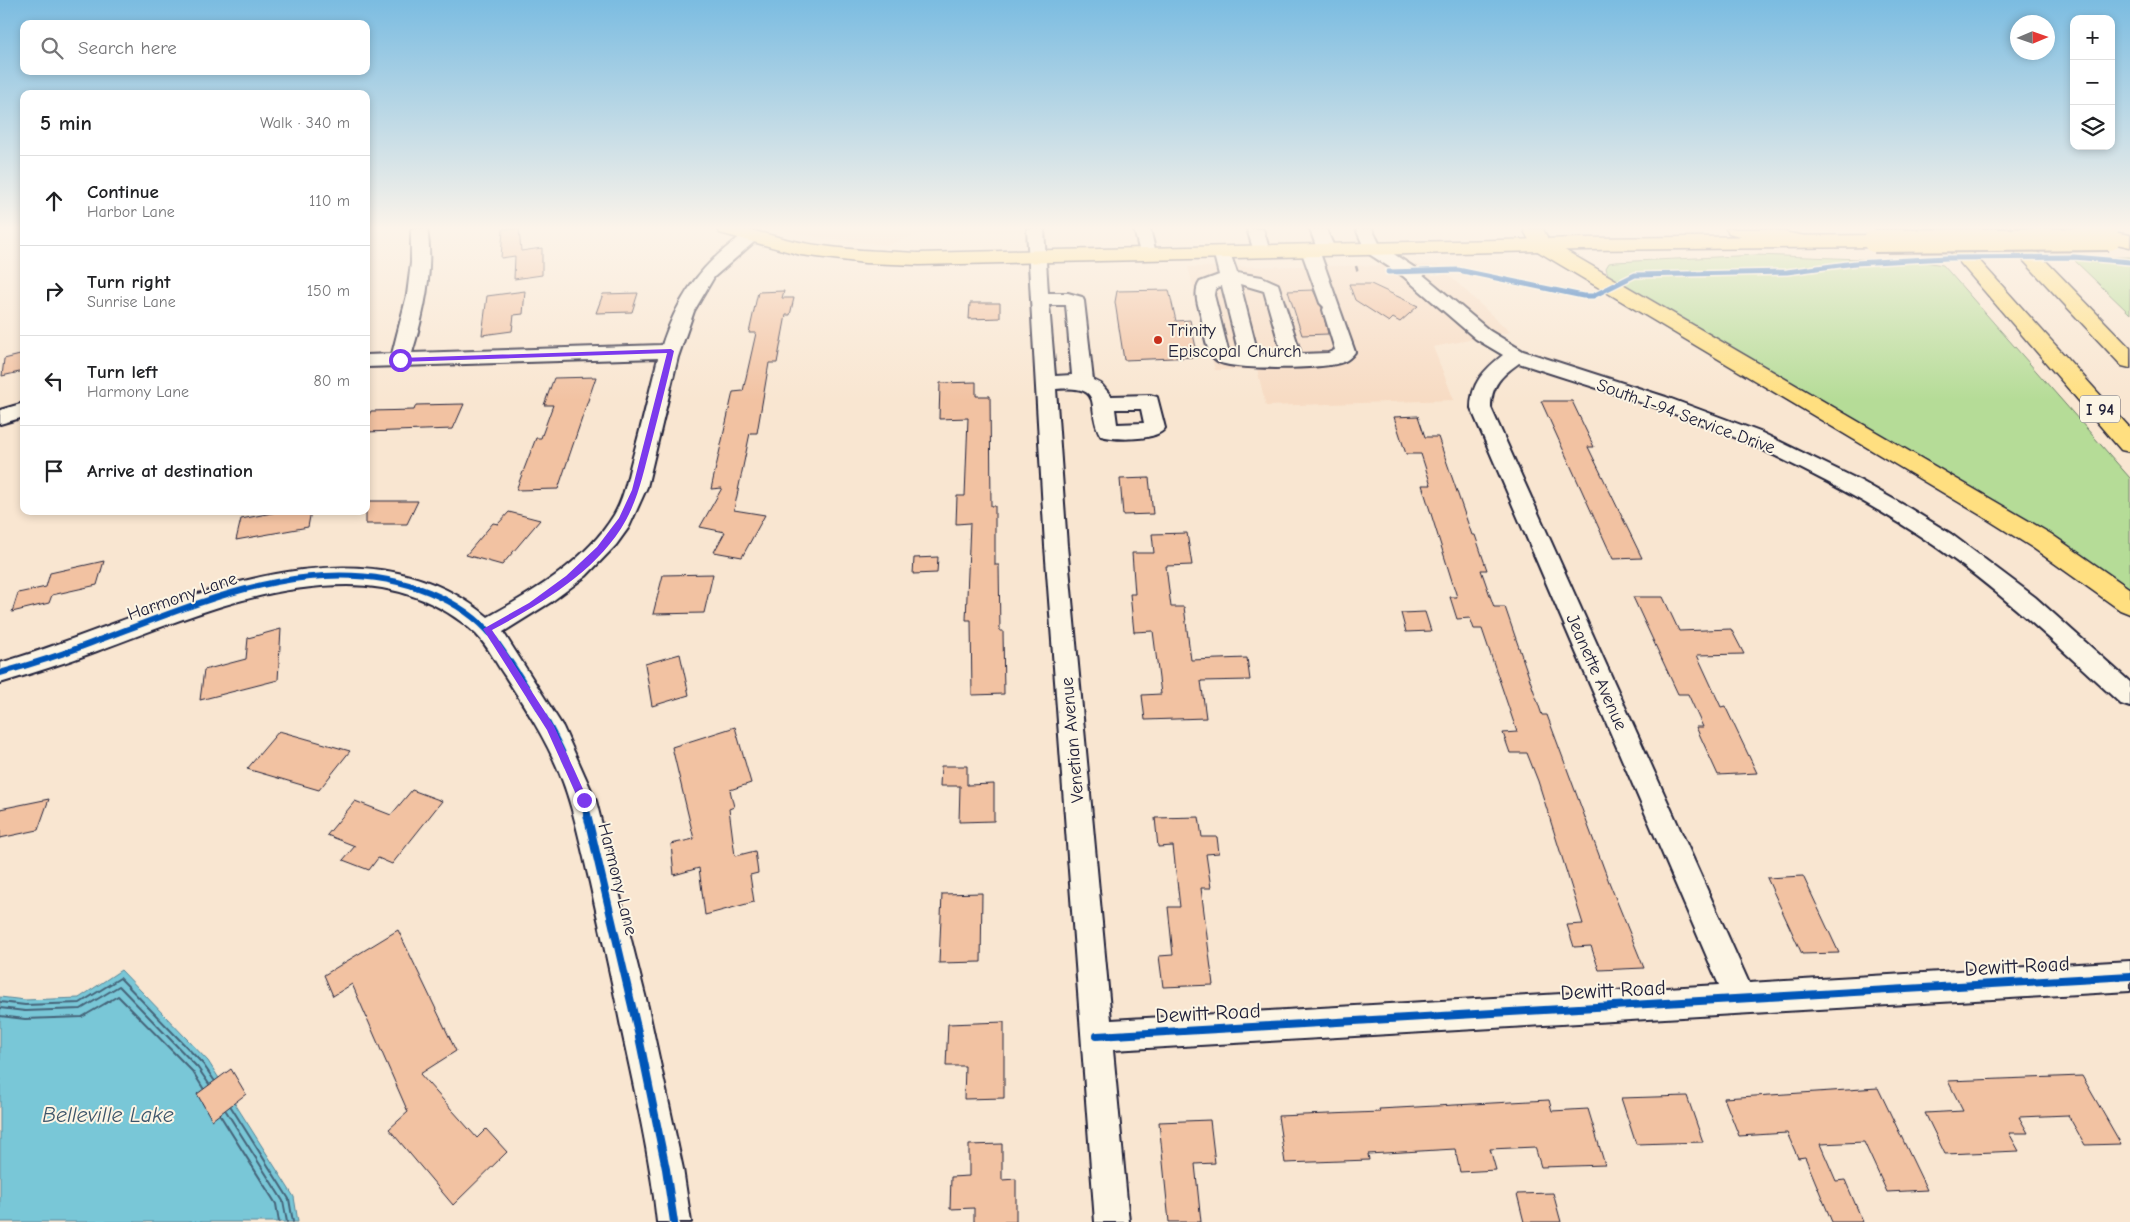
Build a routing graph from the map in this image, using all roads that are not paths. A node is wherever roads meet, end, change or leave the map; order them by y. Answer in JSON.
{"nodes":[{"id":1,"x":419,"y":286,"type":"edge"},
{"id":2,"x":699,"y":286,"type":"edge"},
{"id":3,"x":1037,"y":286,"type":"edge"},
{"id":4,"x":1206,"y":286,"type":"edge"},
{"id":5,"x":1230,"y":286,"type":"edge"},
{"id":6,"x":1269,"y":286,"type":"edge"},
{"id":7,"x":1326,"y":286,"type":"edge"},
{"id":8,"x":1425,"y":286,"type":"edge"},
{"id":9,"x":1619,"y":286,"type":"edge"},
{"id":10,"x":1992,"y":286,"type":"edge"},
{"id":11,"x":2059,"y":286,"type":"edge"},
{"id":12,"x":2075,"y":286,"type":"edge"},
{"id":13,"x":2085,"y":296,"type":"junction"},
{"id":14,"x":1038,"y":299,"type":"junction"},
{"id":15,"x":2130,"y":332,"type":"edge"},
{"id":16,"x":2130,"y":342,"type":"edge"},
{"id":17,"x":671,"y":351,"type":"junction"},
{"id":18,"x":1516,"y":355,"type":"junction"},
{"id":19,"x":1293,"y":359,"type":"junction"},
{"id":20,"x":400,"y":360,"type":"junction"},
{"id":21,"x":1250,"y":360,"type":"junction"},
{"id":22,"x":370,"y":361,"type":"edge"},
{"id":23,"x":2130,"y":361,"type":"edge"},
{"id":24,"x":1083,"y":382,"type":"junction"},
{"id":25,"x":1045,"y":383,"type":"junction"},
{"id":26,"x":1104,"y":403,"type":"dead end"},
{"id":27,"x":20,"y":411,"type":"edge"},
{"id":28,"x":0,"y":417,"type":"edge"},
{"id":29,"x":2130,"y":444,"type":"edge"},
{"id":30,"x":2130,"y":603,"type":"edge"},
{"id":31,"x":487,"y":629,"type":"junction"},
{"id":32,"x":0,"y":673,"type":"edge"},
{"id":33,"x":2130,"y":697,"type":"edge"},
{"id":34,"x":2130,"y":976,"type":"edge"},
{"id":35,"x":1740,"y":998,"type":"junction"},
{"id":36,"x":1097,"y":1036,"type":"junction"},
{"id":37,"x":674,"y":1222,"type":"edge"},
{"id":38,"x":1112,"y":1222,"type":"edge"}],
"edges":[{"from":1,"to":20,"type":"street"},
{"from":2,"to":17,"type":"street"},
{"from":3,"to":14,"type":"street","name":"Venetian Avenue"},
{"from":4,"to":21,"type":"street"},
{"from":5,"to":21,"type":"street"},
{"from":6,"to":19,"type":"street"},
{"from":7,"to":19,"type":"street"},
{"from":8,"to":18,"type":"street","name":"South I-94 Service Drive"},
{"from":9,"to":30,"type":"main road"},
{"from":10,"to":29,"type":"main road","number":"I 94"},
{"from":11,"to":23,"type":"main road"},
{"from":12,"to":13,"type":"main road"},
{"from":13,"to":15,"type":"main road"},
{"from":13,"to":16,"type":"main road"},
{"from":14,"to":24,"type":"street"},
{"from":14,"to":25,"type":"street","name":"Venetian Avenue"},
{"from":17,"to":20,"type":"street"},
{"from":17,"to":31,"type":"street"},
{"from":18,"to":33,"type":"street","name":"South I-94 Service Drive"},
{"from":18,"to":35,"type":"street","name":"Jeanette Avenue"},
{"from":19,"to":21,"type":"street"},
{"from":20,"to":22,"type":"street"},
{"from":24,"to":25,"type":"street"},
{"from":24,"to":26,"type":"street"},
{"from":25,"to":36,"type":"street","name":"Venetian Avenue"},
{"from":27,"to":28,"type":"street"},
{"from":31,"to":32,"type":"street","name":"Harmony Lane"},
{"from":31,"to":37,"type":"street","name":"Harmony Lane"},
{"from":34,"to":35,"type":"street","name":"Dewitt Road"},
{"from":35,"to":36,"type":"street","name":"Dewitt Road"},
{"from":36,"to":38,"type":"street","name":"Venetian Avenue"}]}
